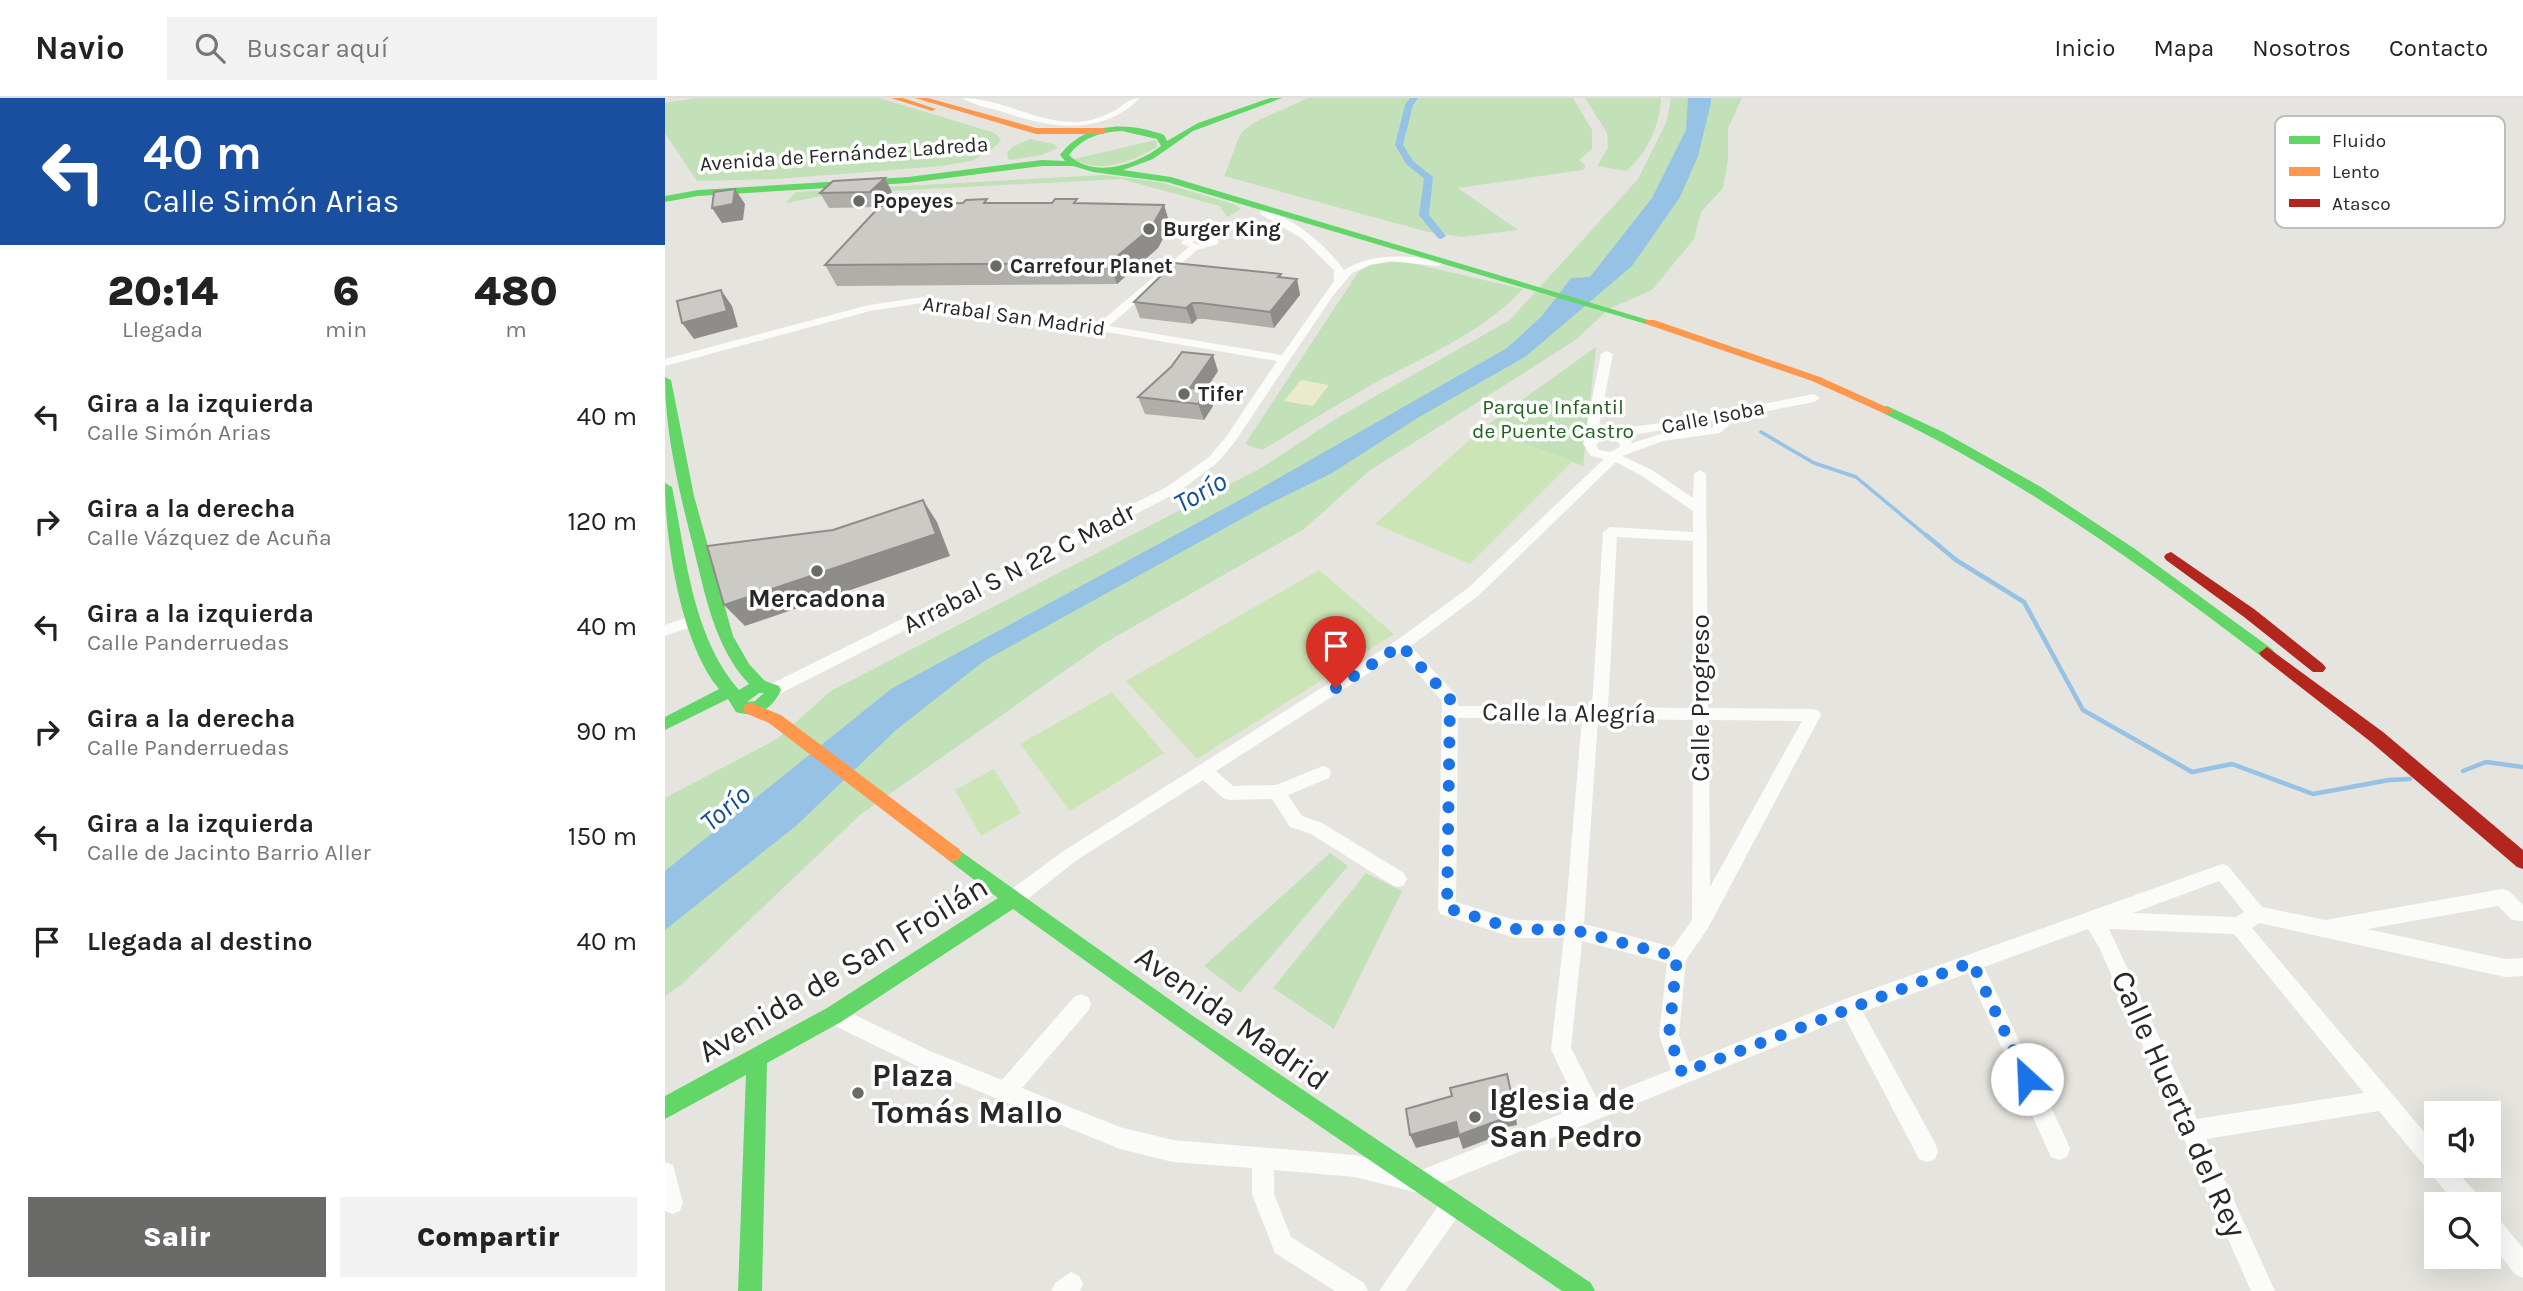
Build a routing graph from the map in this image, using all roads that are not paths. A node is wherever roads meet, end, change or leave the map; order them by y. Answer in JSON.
{"nodes":[{"id":1,"x":895,"y":98,"type":"edge"},
{"id":2,"x":919,"y":98,"type":"edge"},
{"id":3,"x":966,"y":98,"type":"edge"},
{"id":4,"x":1136,"y":98,"type":"edge"},
{"id":5,"x":1261,"y":98,"type":"edge"},
{"id":6,"x":1280,"y":98,"type":"edge"},
{"id":7,"x":1141,"y":129,"type":"junction"},
{"id":8,"x":1103,"y":131,"type":"junction"},
{"id":9,"x":1159,"y":150,"type":"junction"},
{"id":10,"x":1069,"y":153,"type":"junction"},
{"id":11,"x":1100,"y":169,"type":"junction"},
{"id":12,"x":665,"y":184,"type":"edge"},
{"id":13,"x":1221,"y":187,"type":"junction"},
{"id":14,"x":665,"y":199,"type":"edge"},
{"id":15,"x":1246,"y":202,"type":"junction"},
{"id":16,"x":1194,"y":248,"type":"dead end"},
{"id":17,"x":1331,"y":259,"type":"junction"},
{"id":18,"x":1359,"y":265,"type":"junction"},
{"id":19,"x":1468,"y":269,"type":"junction"},
{"id":20,"x":1514,"y":277,"type":"junction"},
{"id":21,"x":1339,"y":280,"type":"junction"},
{"id":22,"x":1674,"y":324,"type":"junction"},
{"id":23,"x":1100,"y":328,"type":"junction"},
{"id":24,"x":1607,"y":354,"type":"dead end"},
{"id":25,"x":1284,"y":359,"type":"junction"},
{"id":26,"x":665,"y":363,"type":"edge"},
{"id":27,"x":665,"y":380,"type":"edge"},
{"id":28,"x":1814,"y":398,"type":"dead end"},
{"id":29,"x":667,"y":399,"type":"edge"},
{"id":30,"x":1723,"y":415,"type":"junction"},
{"id":31,"x":1593,"y":420,"type":"junction"},
{"id":32,"x":1608,"y":434,"type":"junction"},
{"id":33,"x":1589,"y":444,"type":"junction"},
{"id":34,"x":2006,"y":453,"type":"dead end"},
{"id":35,"x":1617,"y":454,"type":"junction"},
{"id":36,"x":1699,"y":474,"type":"dead end"},
{"id":37,"x":665,"y":487,"type":"edge"},
{"id":38,"x":1580,"y":488,"type":"junction"},
{"id":39,"x":1700,"y":509,"type":"junction"},
{"id":40,"x":1699,"y":537,"type":"junction"},
{"id":41,"x":2160,"y":549,"type":"dead end"},
{"id":42,"x":694,"y":620,"type":"junction"},
{"id":43,"x":665,"y":631,"type":"edge"},
{"id":44,"x":1401,"y":645,"type":"junction"},
{"id":45,"x":2329,"y":676,"type":"dead end"},
{"id":46,"x":768,"y":692,"type":"junction"},
{"id":47,"x":739,"y":700,"type":"junction"},
{"id":48,"x":1451,"y":712,"type":"junction"},
{"id":49,"x":1596,"y":712,"type":"junction"},
{"id":50,"x":1700,"y":715,"type":"junction"},
{"id":51,"x":665,"y":723,"type":"edge"},
{"id":52,"x":781,"y":724,"type":"junction"},
{"id":53,"x":1205,"y":772,"type":"junction"},
{"id":54,"x":1323,"y":773,"type":"dead end"},
{"id":55,"x":1277,"y":792,"type":"junction"},
{"id":56,"x":2523,"y":861,"type":"edge"},
{"id":57,"x":1398,"y":879,"type":"dead end"},
{"id":58,"x":1013,"y":899,"type":"junction"},
{"id":59,"x":2519,"y":914,"type":"dead end"},
{"id":60,"x":2092,"y":919,"type":"junction"},
{"id":61,"x":2248,"y":920,"type":"junction"},
{"id":62,"x":1701,"y":922,"type":"junction"},
{"id":63,"x":2321,"y":928,"type":"junction"},
{"id":64,"x":1574,"y":930,"type":"junction"},
{"id":65,"x":1677,"y":957,"type":"junction"},
{"id":66,"x":1972,"y":962,"type":"junction"},
{"id":67,"x":2523,"y":967,"type":"edge"},
{"id":68,"x":1081,"y":1004,"type":"dead end"},
{"id":69,"x":1850,"y":1007,"type":"junction"},
{"id":70,"x":834,"y":1015,"type":"junction"},
{"id":71,"x":757,"y":1057,"type":"junction"},
{"id":72,"x":1682,"y":1073,"type":"junction"},
{"id":73,"x":1006,"y":1091,"type":"junction"},
{"id":74,"x":2383,"y":1100,"type":"junction"},
{"id":75,"x":665,"y":1108,"type":"edge"},
{"id":76,"x":1591,"y":1111,"type":"junction"},
{"id":77,"x":2191,"y":1131,"type":"junction"},
{"id":78,"x":2059,"y":1149,"type":"dead end"},
{"id":79,"x":2424,"y":1149,"type":"edge"},
{"id":80,"x":1927,"y":1151,"type":"dead end"},
{"id":81,"x":1263,"y":1159,"type":"junction"},
{"id":82,"x":665,"y":1173,"type":"edge"},
{"id":83,"x":2449,"y":1178,"type":"edge"},
{"id":84,"x":1419,"y":1182,"type":"junction"},
{"id":85,"x":2461,"y":1192,"type":"edge"},
{"id":86,"x":671,"y":1203,"type":"dead end"},
{"id":87,"x":1453,"y":1204,"type":"junction"},
{"id":88,"x":2501,"y":1239,"type":"edge"},
{"id":89,"x":2523,"y":1266,"type":"edge"},
{"id":90,"x":1572,"y":1288,"type":"edge"},
{"id":91,"x":750,"y":1291,"type":"edge"},
{"id":92,"x":1356,"y":1291,"type":"edge"},
{"id":93,"x":1391,"y":1291,"type":"edge"},
{"id":94,"x":2263,"y":1291,"type":"edge"}],
"edges":[{"from":1,"to":10,"type":"main road"},
{"from":2,"to":8,"type":"main road"},
{"from":3,"to":4,"type":"street"},
{"from":5,"to":7,"type":"main road"},
{"from":6,"to":9,"type":"main road"},
{"from":6,"to":13,"type":"main road"},
{"from":7,"to":8,"type":"main road"},
{"from":7,"to":9,"type":"main road"},
{"from":8,"to":10,"type":"main road"},
{"from":9,"to":11,"type":"main road"},
{"from":9,"to":13,"type":"main road"},
{"from":10,"to":11,"type":"main road"},
{"from":10,"to":12,"type":"main road","name":"Avenida de Fernández Ladreda"},
{"from":10,"to":14,"type":"main road","name":"Avenida de Fernández Ladreda"},
{"from":11,"to":15,"type":"main road"},
{"from":12,"to":14,"type":"main road"},
{"from":13,"to":20,"type":"main road"},
{"from":15,"to":17,"type":"street","name":"Arrabal S N 22 C Madr"},
{"from":15,"to":19,"type":"main road"},
{"from":16,"to":23,"type":"street"},
{"from":17,"to":18,"type":"street","name":"Arrabal S N 22 C Madr"},
{"from":17,"to":21,"type":"street","name":"Arrabal S N 22 C Madr"},
{"from":18,"to":19,"type":"street","name":"Arrabal S N 22 C Madr"},
{"from":18,"to":21,"type":"street","name":"Arrabal S N 22 C Madr"},
{"from":19,"to":20,"type":"main road"},
{"from":20,"to":22,"type":"main road"},
{"from":21,"to":25,"type":"street","name":"Arrabal S N 22 C Madr"},
{"from":22,"to":34,"type":"main road"},
{"from":22,"to":56,"type":"main road"},
{"from":23,"to":25,"type":"street","name":"Arrabal San Madrid"},
{"from":23,"to":26,"type":"street","name":"Arrabal San Madrid"},
{"from":24,"to":31,"type":"street"},
{"from":25,"to":46,"type":"street","name":"Arrabal S N 22 C Madr"},
{"from":27,"to":29,"type":"main road"},
{"from":28,"to":30,"type":"street","name":"Calle Isoba"},
{"from":29,"to":46,"type":"main road"},
{"from":30,"to":32,"type":"street","name":"Calle Isoba"},
{"from":30,"to":35,"type":"street"},
{"from":31,"to":32,"type":"street"},
{"from":31,"to":33,"type":"street"},
{"from":32,"to":33,"type":"street"},
{"from":32,"to":35,"type":"street"},
{"from":33,"to":35,"type":"street"},
{"from":33,"to":38,"type":"street"},
{"from":35,"to":38,"type":"street"},
{"from":35,"to":39,"type":"street"},
{"from":36,"to":39,"type":"street","name":"Calle Progreso"},
{"from":37,"to":42,"type":"main road"},
{"from":38,"to":44,"type":"street"},
{"from":39,"to":40,"type":"street","name":"Calle Progreso"},
{"from":40,"to":49,"type":"street"},
{"from":40,"to":50,"type":"street","name":"Calle Progreso"},
{"from":41,"to":45,"type":"main road"},
{"from":42,"to":43,"type":"street"},
{"from":42,"to":47,"type":"main road"},
{"from":44,"to":48,"type":"street"},
{"from":44,"to":53,"type":"street"},
{"from":46,"to":47,"type":"main road"},
{"from":46,"to":52,"type":"main road"},
{"from":47,"to":51,"type":"main road"},
{"from":47,"to":52,"type":"main road","name":"Avenida Madrid"},
{"from":48,"to":49,"type":"street","name":"Calle la Alegría"},
{"from":48,"to":64,"type":"street"},
{"from":49,"to":50,"type":"street","name":"Calle la Alegría"},
{"from":49,"to":64,"type":"street"},
{"from":50,"to":62,"type":"street","name":"Calle Progreso"},
{"from":50,"to":62,"type":"street","name":"Calle la Alegría"},
{"from":52,"to":58,"type":"main road","name":"Avenida Madrid"},
{"from":53,"to":55,"type":"street"},
{"from":53,"to":58,"type":"street"},
{"from":54,"to":55,"type":"street"},
{"from":55,"to":57,"type":"street"},
{"from":58,"to":70,"type":"main road","name":"Avenida de San Froilán"},
{"from":58,"to":84,"type":"main road","name":"Avenida Madrid"},
{"from":59,"to":63,"type":"street"},
{"from":60,"to":61,"type":"street"},
{"from":60,"to":61,"type":"street"},
{"from":60,"to":66,"type":"street"},
{"from":60,"to":77,"type":"street","name":"Calle Huerta del Rey"},
{"from":61,"to":63,"type":"street"},
{"from":61,"to":74,"type":"street"},
{"from":62,"to":65,"type":"street"},
{"from":63,"to":67,"type":"street"},
{"from":64,"to":65,"type":"street"},
{"from":64,"to":76,"type":"street"},
{"from":65,"to":72,"type":"street"},
{"from":66,"to":69,"type":"street"},
{"from":66,"to":78,"type":"street"},
{"from":68,"to":73,"type":"street"},
{"from":69,"to":72,"type":"street"},
{"from":69,"to":80,"type":"street"},
{"from":70,"to":71,"type":"main road","name":"Avenida de San Froilán"},
{"from":70,"to":73,"type":"street"},
{"from":71,"to":75,"type":"main road","name":"Avenida de San Froilán"},
{"from":71,"to":91,"type":"main road"},
{"from":72,"to":76,"type":"street"},
{"from":73,"to":81,"type":"street"},
{"from":74,"to":77,"type":"street"},
{"from":74,"to":79,"type":"street"},
{"from":76,"to":84,"type":"street"},
{"from":77,"to":94,"type":"street","name":"Calle Huerta del Rey"},
{"from":81,"to":84,"type":"street"},
{"from":81,"to":92,"type":"street"},
{"from":82,"to":86,"type":"street"},
{"from":83,"to":85,"type":"street"},
{"from":84,"to":87,"type":"main road","name":"Avenida Madrid"},
{"from":87,"to":90,"type":"main road","name":"Avenida Madrid"},
{"from":87,"to":93,"type":"street"},
{"from":88,"to":89,"type":"street"}]}
